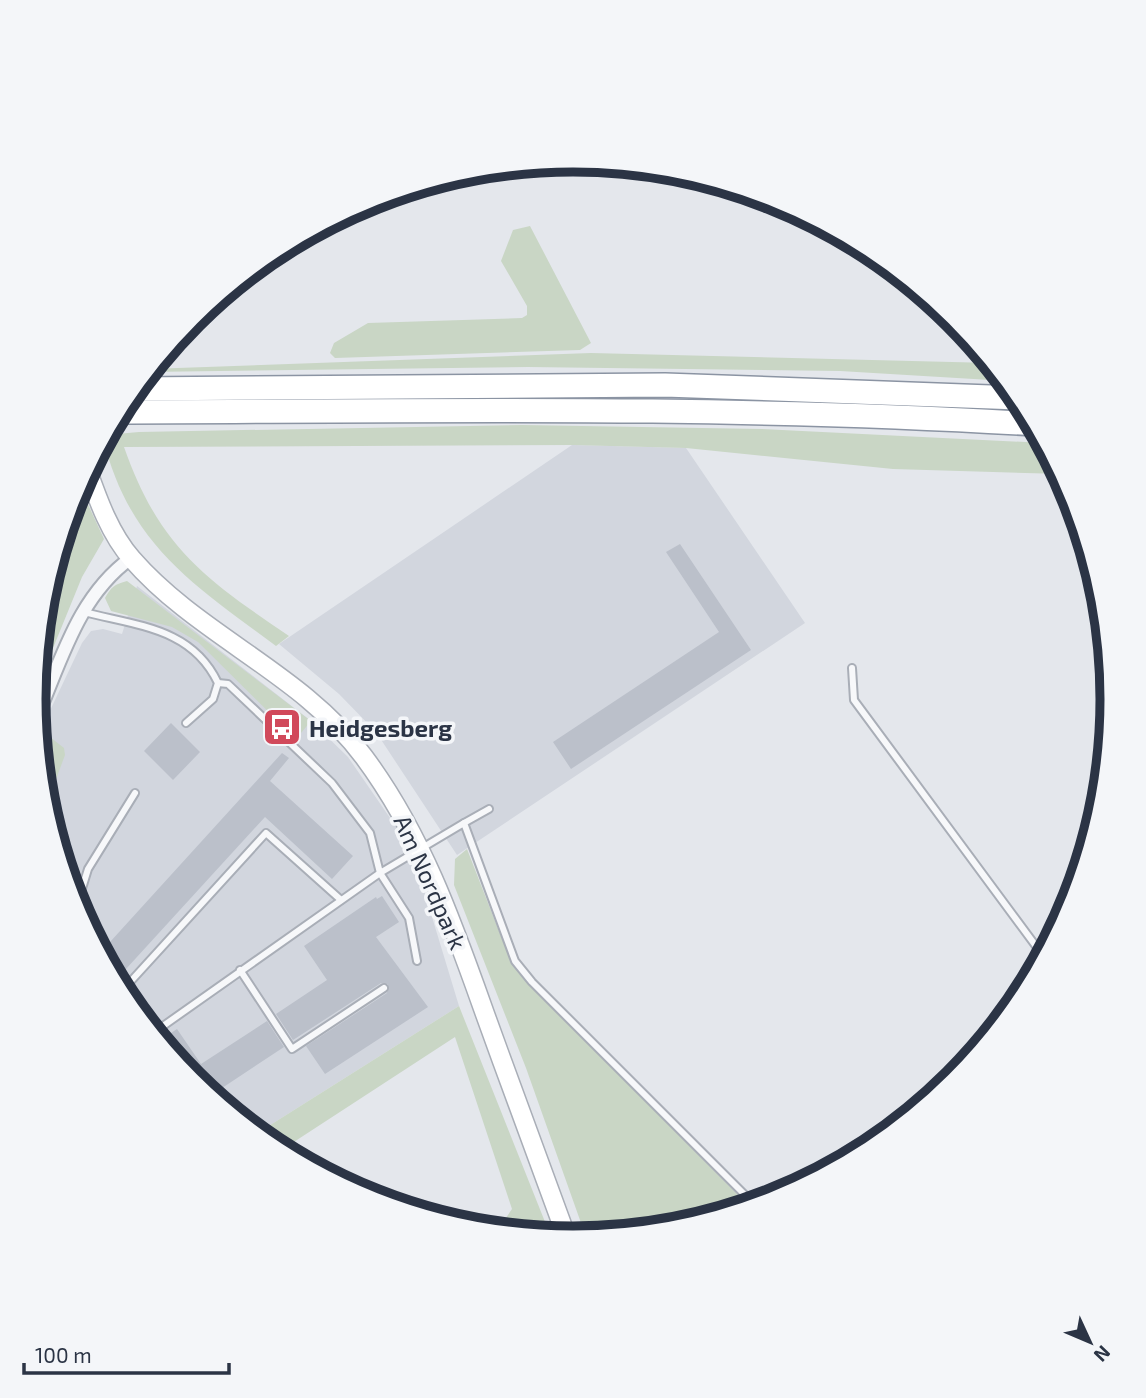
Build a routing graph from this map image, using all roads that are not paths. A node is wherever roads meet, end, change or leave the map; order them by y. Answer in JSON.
{"nodes":[{"id":1,"x":147,"y":389,"type":"edge"},
{"id":2,"x":1006,"y":397,"type":"edge"},
{"id":3,"x":130,"y":412,"type":"edge"},
{"id":4,"x":1023,"y":423,"type":"edge"},
{"id":5,"x":93,"y":482,"type":"edge"},
{"id":6,"x":131,"y":558,"type":"junction"},
{"id":7,"x":82,"y":612,"type":"junction"},
{"id":8,"x":852,"y":668,"type":"dead end"},
{"id":9,"x":218,"y":683,"type":"junction"},
{"id":10,"x":46,"y":698,"type":"edge"},
{"id":11,"x":186,"y":723,"type":"dead end"},
{"id":12,"x":135,"y":793,"type":"dead end"},
{"id":13,"x":489,"y":809,"type":"dead end"},
{"id":14,"x":464,"y":823,"type":"junction"},
{"id":15,"x":421,"y":849,"type":"junction"},
{"id":16,"x":380,"y":873,"type":"junction"},
{"id":17,"x":82,"y":890,"type":"edge"},
{"id":18,"x":341,"y":900,"type":"junction"},
{"id":19,"x":1038,"y":948,"type":"edge"},
{"id":20,"x":417,"y":961,"type":"dead end"},
{"id":21,"x":240,"y":970,"type":"junction"},
{"id":22,"x":129,"y":984,"type":"edge"},
{"id":23,"x":384,"y":988,"type":"dead end"},
{"id":24,"x":161,"y":1027,"type":"edge"},
{"id":25,"x":747,"y":1197,"type":"edge"},
{"id":26,"x":563,"y":1226,"type":"edge"}],
"edges":[{"from":1,"to":2,"type":"highway"},
{"from":3,"to":4,"type":"highway"},
{"from":5,"to":6,"type":"street","name":"Am Nordpark"},
{"from":6,"to":7,"type":"street"},
{"from":6,"to":15,"type":"street","name":"Am Nordpark"},
{"from":7,"to":9,"type":"lane"},
{"from":7,"to":10,"type":"street"},
{"from":8,"to":19,"type":"lane"},
{"from":9,"to":11,"type":"lane"},
{"from":9,"to":16,"type":"lane"},
{"from":12,"to":17,"type":"lane"},
{"from":13,"to":14,"type":"lane"},
{"from":14,"to":15,"type":"lane"},
{"from":14,"to":25,"type":"lane"},
{"from":15,"to":16,"type":"lane"},
{"from":15,"to":26,"type":"street","name":"Am Nordpark"},
{"from":16,"to":18,"type":"lane"},
{"from":16,"to":20,"type":"lane"},
{"from":18,"to":21,"type":"lane"},
{"from":18,"to":22,"type":"lane"},
{"from":21,"to":23,"type":"lane"},
{"from":21,"to":24,"type":"lane"}]}
